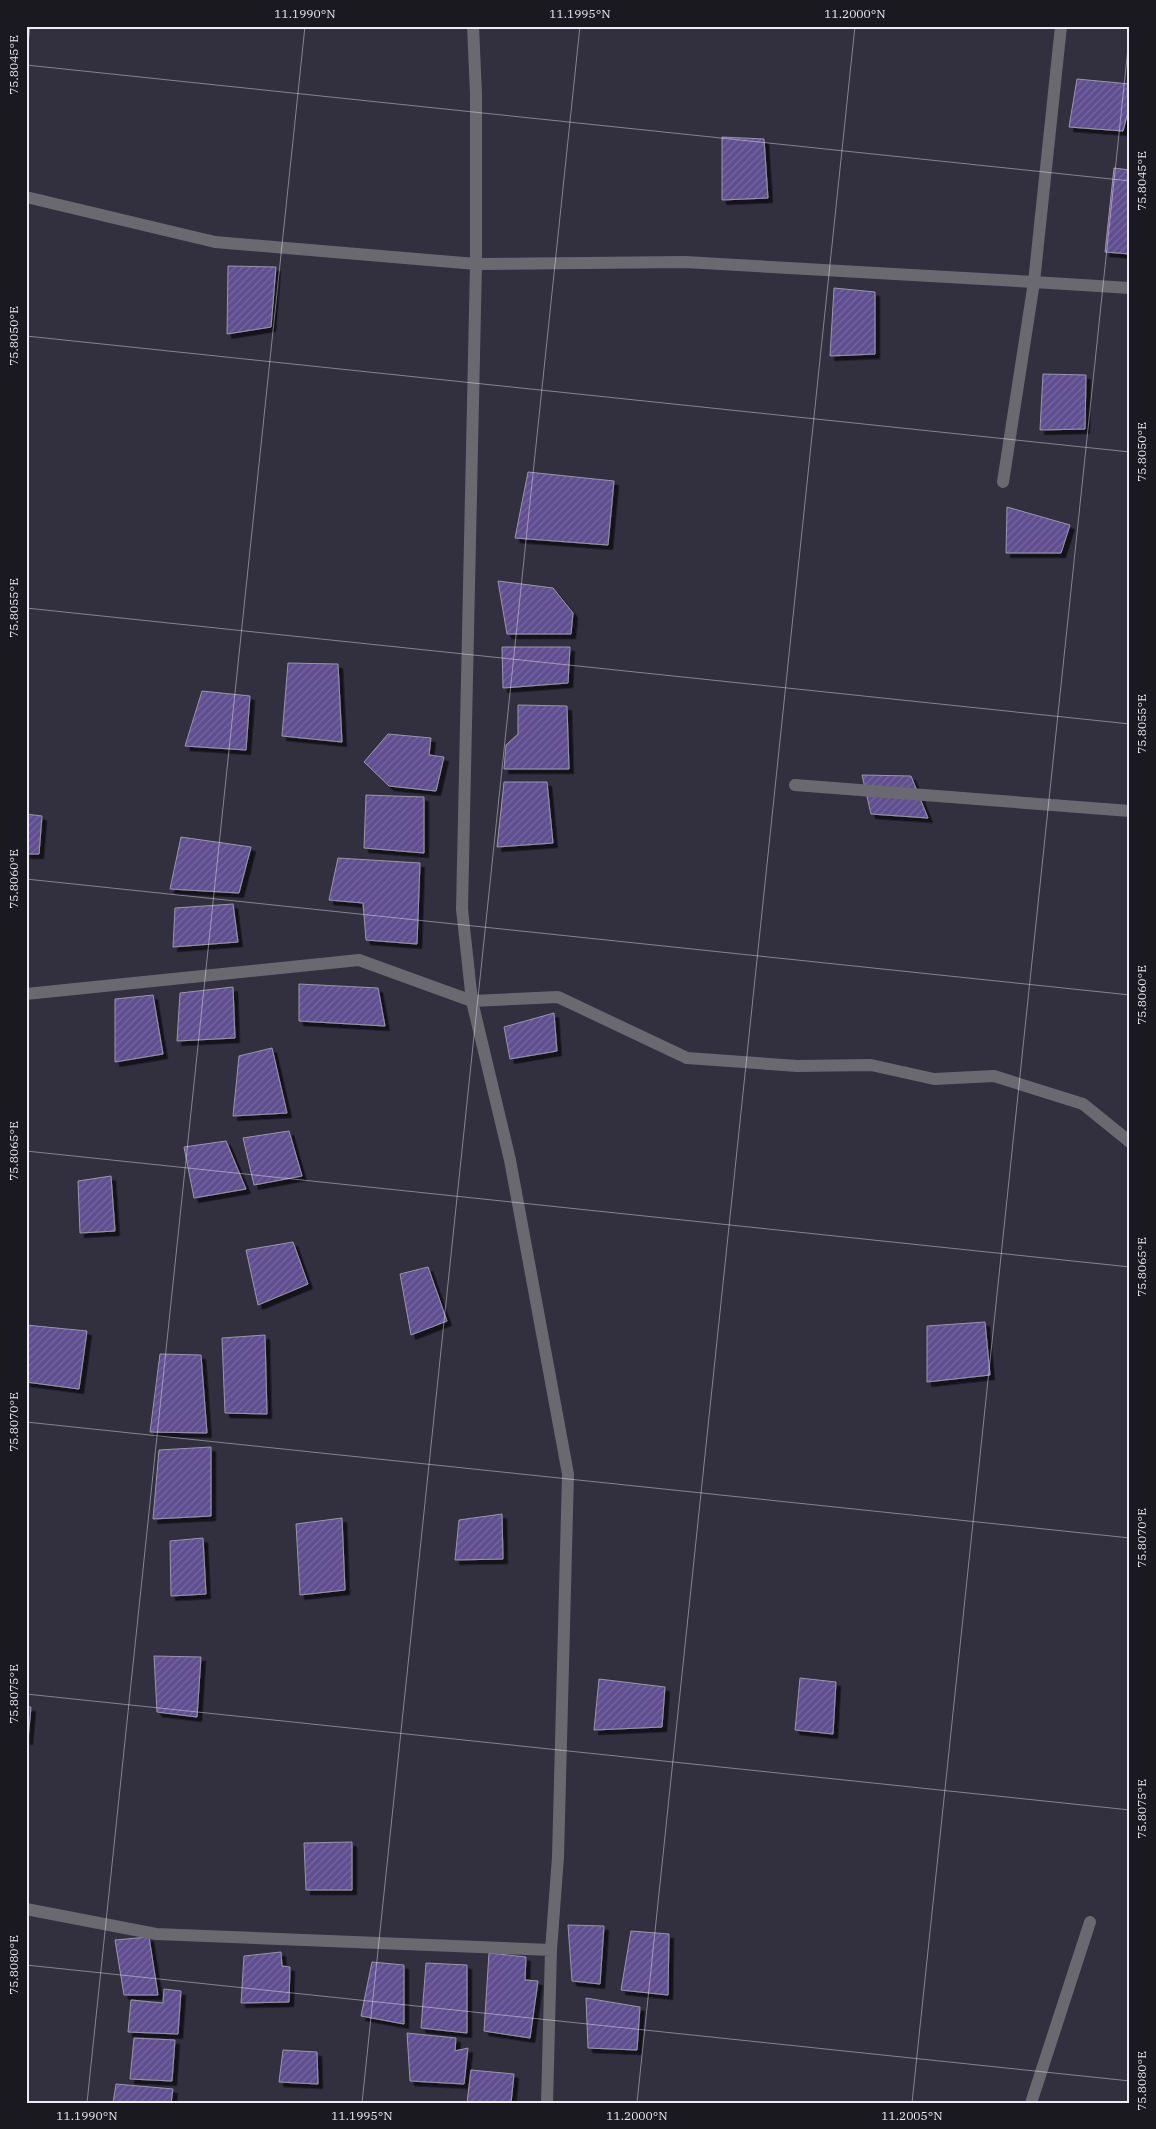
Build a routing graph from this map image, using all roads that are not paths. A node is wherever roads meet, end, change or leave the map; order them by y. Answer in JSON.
{"nodes":[{"id":1,"x":473,"y":26,"type":"edge"},
{"id":2,"x":1061,"y":26,"type":"edge"},
{"id":3,"x":26,"y":196,"type":"edge"},
{"id":4,"x":476,"y":264,"type":"junction"},
{"id":5,"x":1034,"y":282,"type":"junction"},
{"id":6,"x":1130,"y":288,"type":"edge"},
{"id":7,"x":1003,"y":482,"type":"dead end"},
{"id":8,"x":795,"y":785,"type":"dead end"},
{"id":9,"x":1130,"y":811,"type":"edge"},
{"id":10,"x":26,"y":994,"type":"edge"},
{"id":11,"x":472,"y":1001,"type":"junction"},
{"id":12,"x":1130,"y":1142,"type":"edge"},
{"id":13,"x":26,"y":1909,"type":"edge"},
{"id":14,"x":1090,"y":1922,"type":"dead end"},
{"id":15,"x":551,"y":1950,"type":"junction"},
{"id":16,"x":547,"y":2103,"type":"edge"},
{"id":17,"x":1031,"y":2103,"type":"edge"}],
"edges":[{"from":1,"to":4,"type":"street"},
{"from":2,"to":5,"type":"street"},
{"from":3,"to":4,"type":"street"},
{"from":4,"to":5,"type":"street"},
{"from":4,"to":11,"type":"street"},
{"from":5,"to":6,"type":"street"},
{"from":5,"to":7,"type":"street"},
{"from":8,"to":9,"type":"street"},
{"from":10,"to":11,"type":"street"},
{"from":11,"to":12,"type":"street"},
{"from":11,"to":15,"type":"street"},
{"from":13,"to":15,"type":"street"},
{"from":14,"to":17,"type":"street"},
{"from":15,"to":16,"type":"street"}]}
